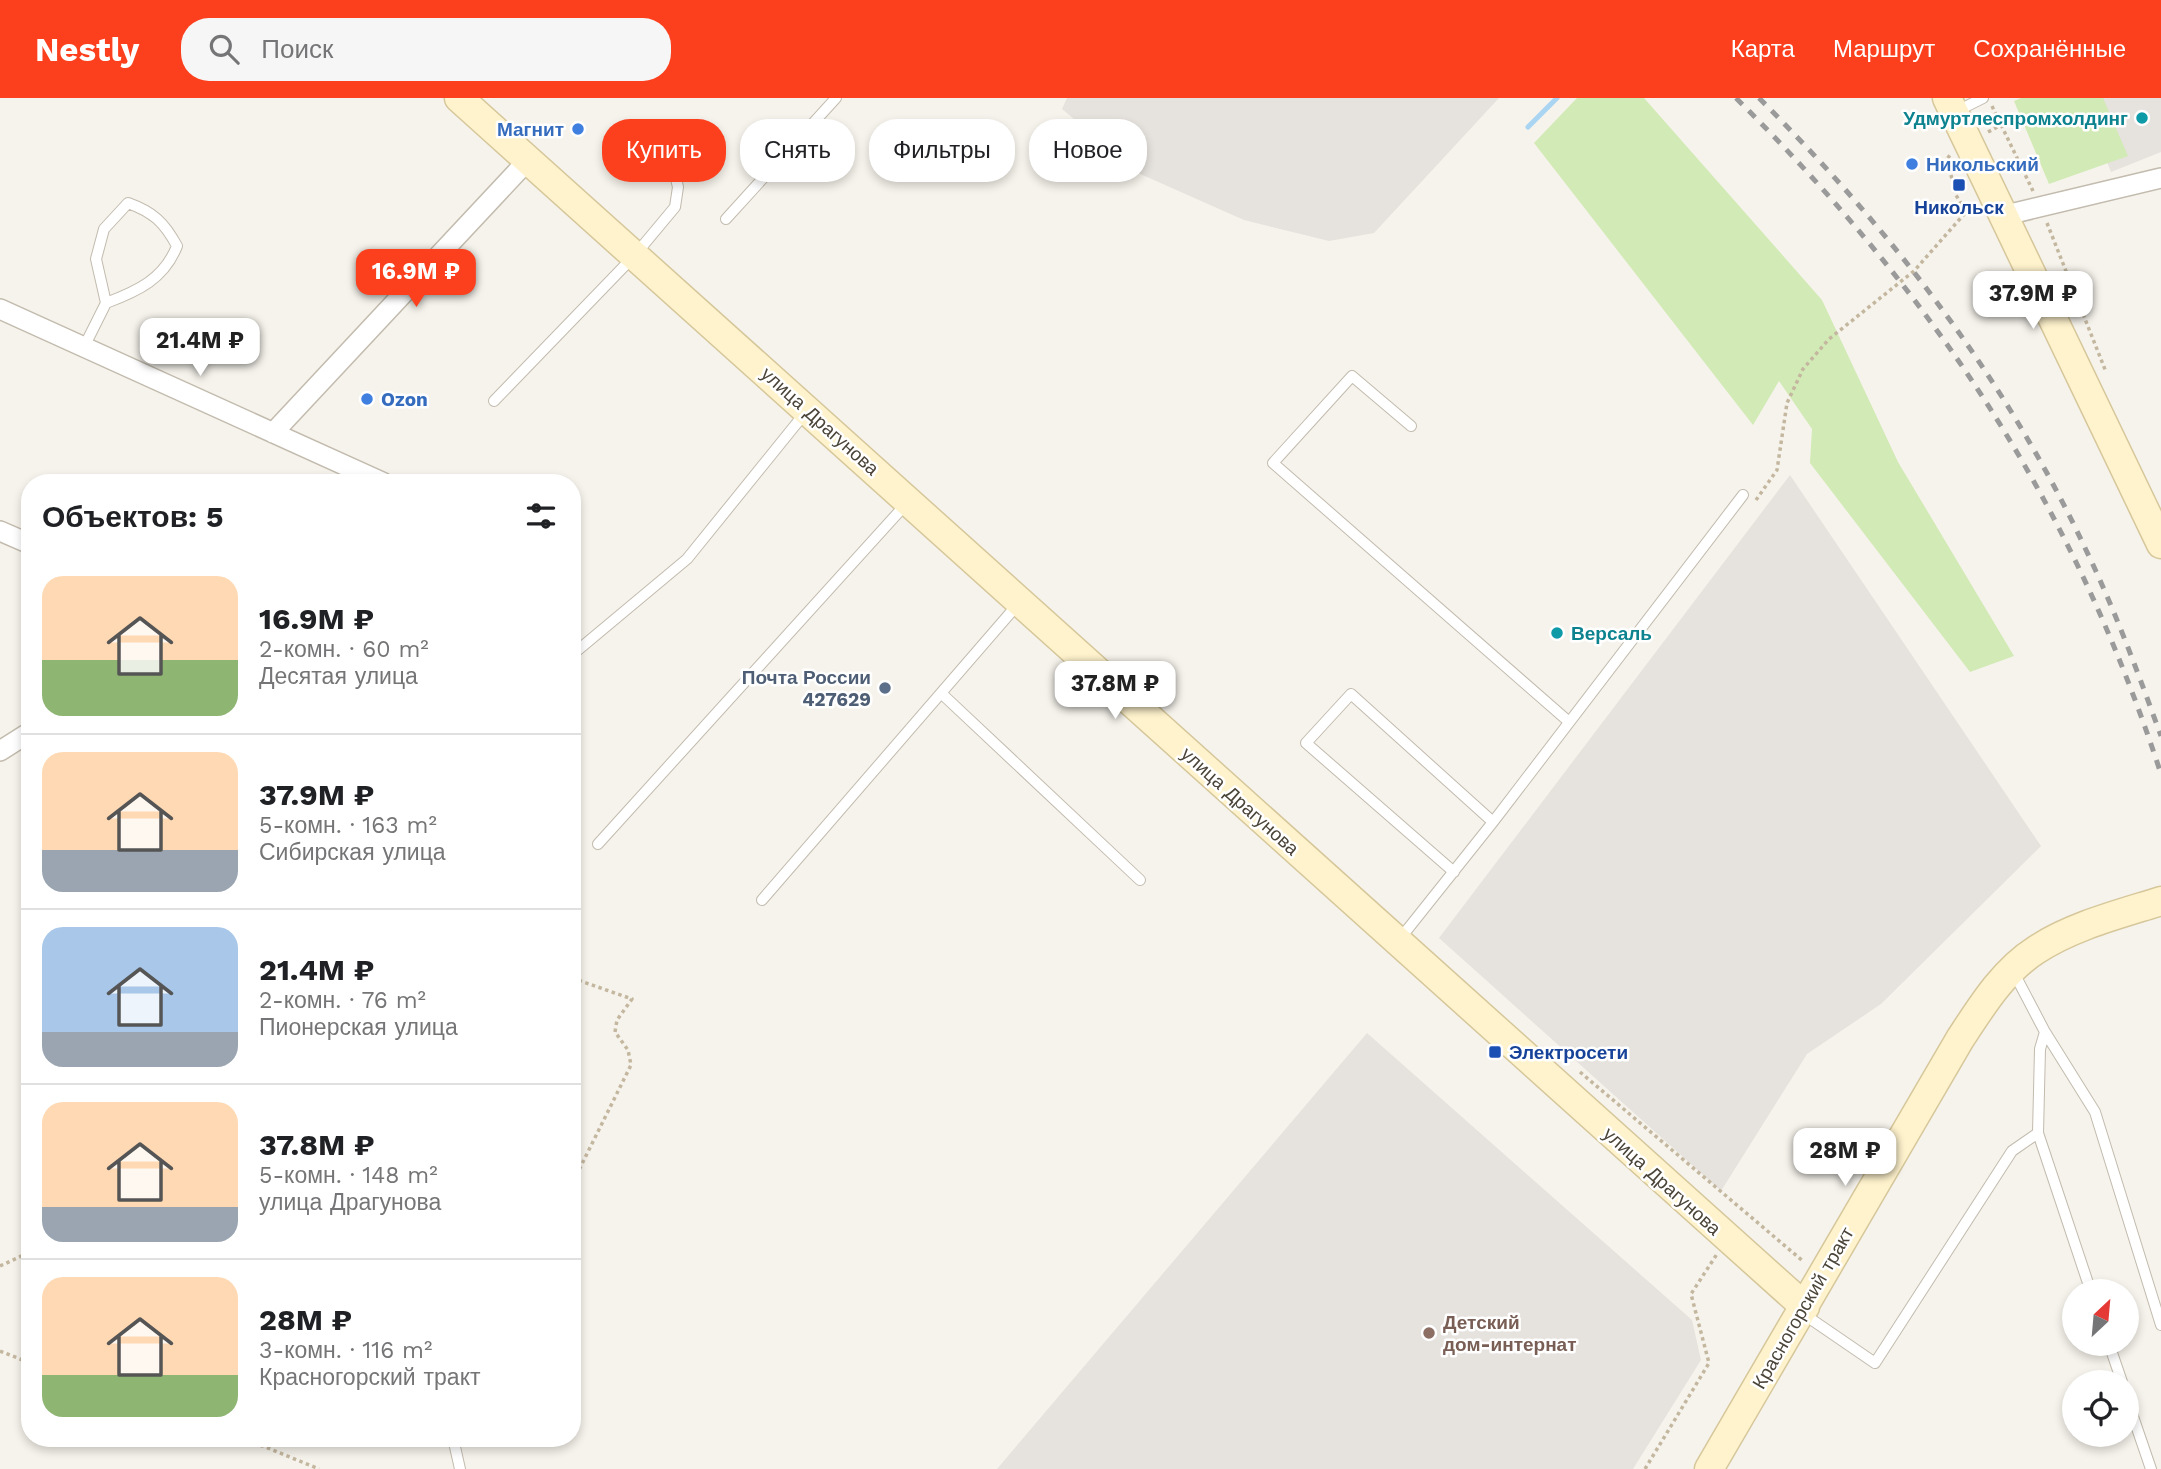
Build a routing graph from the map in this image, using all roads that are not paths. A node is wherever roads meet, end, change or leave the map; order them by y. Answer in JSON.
{"nodes":[{"id":1,"x":459,"y":98,"type":"edge"},
{"id":2,"x":836,"y":98,"type":"edge"},
{"id":3,"x":1986,"y":98,"type":"edge"},
{"id":4,"x":1951,"y":105,"type":"edge"},
{"id":5,"x":529,"y":159,"type":"junction"},
{"id":6,"x":2161,"y":178,"type":"edge"},
{"id":7,"x":677,"y":182,"type":"edge"},
{"id":8,"x":2006,"y":215,"type":"junction"},
{"id":9,"x":726,"y":219,"type":"dead end"},
{"id":10,"x":635,"y":255,"type":"junction"},
{"id":11,"x":106,"y":303,"type":"junction"},
{"id":12,"x":0,"y":309,"type":"edge"},
{"id":13,"x":84,"y":347,"type":"junction"},
{"id":14,"x":494,"y":401,"type":"dead end"},
{"id":15,"x":807,"y":410,"type":"junction"},
{"id":16,"x":1411,"y":426,"type":"dead end"},
{"id":17,"x":273,"y":433,"type":"junction"},
{"id":18,"x":364,"y":474,"type":"edge"},
{"id":19,"x":1743,"y":495,"type":"dead end"},
{"id":20,"x":908,"y":501,"type":"junction"},
{"id":21,"x":0,"y":531,"type":"edge"},
{"id":22,"x":21,"y":540,"type":"edge"},
{"id":23,"x":2161,"y":544,"type":"edge"},
{"id":24,"x":1019,"y":602,"type":"junction"},
{"id":25,"x":581,"y":647,"type":"edge"},
{"id":26,"x":941,"y":693,"type":"junction"},
{"id":27,"x":1568,"y":721,"type":"junction"},
{"id":28,"x":21,"y":738,"type":"edge"},
{"id":29,"x":0,"y":751,"type":"edge"},
{"id":30,"x":1493,"y":822,"type":"junction"},
{"id":31,"x":598,"y":845,"type":"dead end"},
{"id":32,"x":1454,"y":872,"type":"junction"},
{"id":33,"x":1140,"y":880,"type":"dead end"},
{"id":34,"x":762,"y":900,"type":"dead end"},
{"id":35,"x":2161,"y":901,"type":"edge"},
{"id":36,"x":1397,"y":943,"type":"junction"},
{"id":37,"x":2013,"y":970,"type":"junction"},
{"id":38,"x":2045,"y":1032,"type":"junction"},
{"id":39,"x":2038,"y":1133,"type":"junction"},
{"id":40,"x":2087,"y":1279,"type":"edge"},
{"id":41,"x":1803,"y":1310,"type":"junction"},
{"id":42,"x":2161,"y":1325,"type":"edge"},
{"id":43,"x":2139,"y":1434,"type":"edge"},
{"id":44,"x":455,"y":1447,"type":"edge"},
{"id":45,"x":460,"y":1469,"type":"edge"},
{"id":46,"x":1709,"y":1469,"type":"edge"},
{"id":47,"x":2151,"y":1469,"type":"edge"}],
"edges":[{"from":1,"to":5,"type":"main road","name":"улица Драгунова"},
{"from":2,"to":9,"type":"lane"},
{"from":3,"to":4,"type":"lane"},
{"from":4,"to":8,"type":"main road"},
{"from":5,"to":10,"type":"main road","name":"улица Драгунова"},
{"from":5,"to":17,"type":"street"},
{"from":6,"to":8,"type":"street"},
{"from":7,"to":10,"type":"lane"},
{"from":8,"to":23,"type":"main road"},
{"from":10,"to":14,"type":"lane"},
{"from":10,"to":15,"type":"main road","name":"улица Драгунова"},
{"from":11,"to":11,"type":"lane"},
{"from":11,"to":13,"type":"lane"},
{"from":12,"to":13,"type":"street"},
{"from":13,"to":17,"type":"street"},
{"from":15,"to":20,"type":"main road","name":"улица Драгунова"},
{"from":15,"to":25,"type":"lane"},
{"from":16,"to":27,"type":"lane"},
{"from":17,"to":18,"type":"street"},
{"from":19,"to":27,"type":"lane"},
{"from":20,"to":24,"type":"main road","name":"улица Драгунова"},
{"from":20,"to":31,"type":"lane"},
{"from":21,"to":22,"type":"street"},
{"from":24,"to":26,"type":"lane"},
{"from":24,"to":36,"type":"main road","name":"улица Драгунова"},
{"from":26,"to":33,"type":"lane"},
{"from":26,"to":34,"type":"lane"},
{"from":27,"to":30,"type":"lane"},
{"from":28,"to":29,"type":"street"},
{"from":30,"to":32,"type":"lane"},
{"from":30,"to":32,"type":"lane"},
{"from":32,"to":36,"type":"lane"},
{"from":35,"to":37,"type":"main road","name":"Красногорский тракт"},
{"from":36,"to":41,"type":"main road","name":"улица Драгунова"},
{"from":37,"to":38,"type":"lane"},
{"from":37,"to":41,"type":"main road","name":"Красногорский тракт"},
{"from":38,"to":39,"type":"lane"},
{"from":38,"to":42,"type":"lane"},
{"from":39,"to":40,"type":"lane"},
{"from":39,"to":41,"type":"lane"},
{"from":41,"to":46,"type":"main road","name":"Красногорский тракт"},
{"from":43,"to":47,"type":"lane"},
{"from":44,"to":45,"type":"lane"}]}
